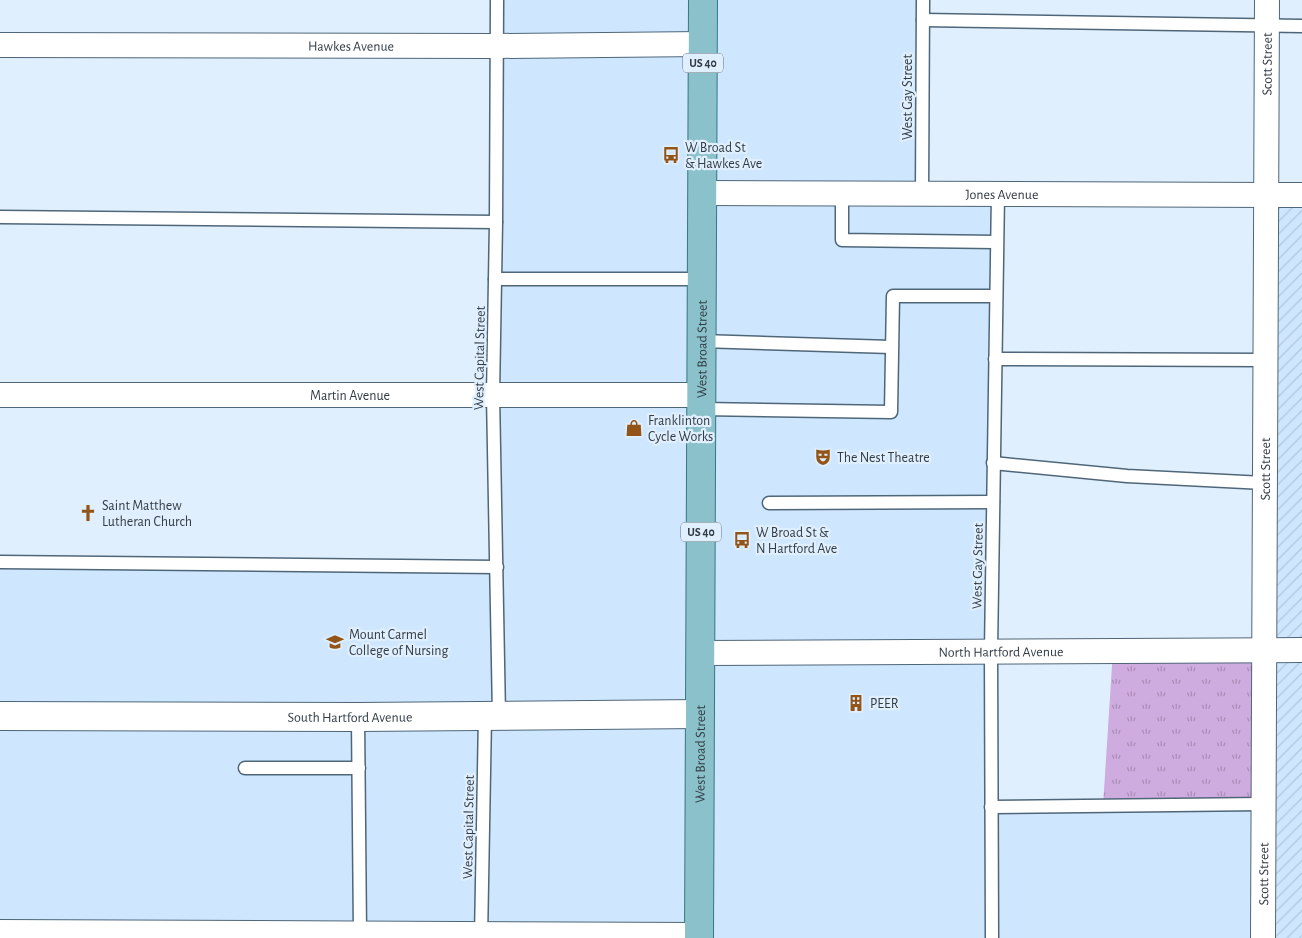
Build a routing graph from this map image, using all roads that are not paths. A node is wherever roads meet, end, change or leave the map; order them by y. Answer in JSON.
{"nodes":[{"id":1,"x":497,"y":0,"type":"edge"},
{"id":2,"x":703,"y":0,"type":"edge"},
{"id":3,"x":923,"y":0,"type":"edge"},
{"id":4,"x":1267,"y":0,"type":"edge"},
{"id":5,"x":922,"y":20,"type":"junction"},
{"id":6,"x":1266,"y":26,"type":"junction"},
{"id":7,"x":1302,"y":26,"type":"edge"},
{"id":8,"x":703,"y":44,"type":"junction"},
{"id":9,"x":0,"y":45,"type":"edge"},
{"id":10,"x":496,"y":46,"type":"junction"},
{"id":11,"x":703,"y":193,"type":"junction"},
{"id":12,"x":842,"y":194,"type":"junction"},
{"id":13,"x":922,"y":194,"type":"junction"},
{"id":14,"x":998,"y":194,"type":"junction"},
{"id":15,"x":1266,"y":194,"type":"junction"},
{"id":16,"x":1302,"y":195,"type":"edge"},
{"id":17,"x":0,"y":217,"type":"edge"},
{"id":18,"x":496,"y":222,"type":"junction"},
{"id":19,"x":996,"y":242,"type":"junction"},
{"id":20,"x":495,"y":279,"type":"junction"},
{"id":21,"x":701,"y":279,"type":"junction"},
{"id":22,"x":996,"y":296,"type":"junction"},
{"id":23,"x":701,"y":341,"type":"junction"},
{"id":24,"x":891,"y":347,"type":"junction"},
{"id":25,"x":995,"y":359,"type":"junction"},
{"id":26,"x":1265,"y":360,"type":"junction"},
{"id":27,"x":0,"y":395,"type":"edge"},
{"id":28,"x":493,"y":395,"type":"junction"},
{"id":29,"x":701,"y":402,"type":"junction"},
{"id":30,"x":993,"y":463,"type":"junction"},
{"id":31,"x":1264,"y":483,"type":"junction"},
{"id":32,"x":769,"y":502,"type":"dead end"},
{"id":33,"x":993,"y":502,"type":"junction"},
{"id":34,"x":0,"y":562,"type":"edge"},
{"id":35,"x":497,"y":567,"type":"junction"},
{"id":36,"x":1263,"y":650,"type":"junction"},
{"id":37,"x":1302,"y":650,"type":"edge"},
{"id":38,"x":991,"y":651,"type":"junction"},
{"id":39,"x":700,"y":653,"type":"junction"},
{"id":40,"x":700,"y":714,"type":"junction"},
{"id":41,"x":0,"y":716,"type":"edge"},
{"id":42,"x":492,"y":716,"type":"junction"},
{"id":43,"x":358,"y":717,"type":"junction"},
{"id":44,"x":245,"y":768,"type":"dead end"},
{"id":45,"x":359,"y":768,"type":"junction"},
{"id":46,"x":1264,"y":804,"type":"junction"},
{"id":47,"x":991,"y":807,"type":"junction"},
{"id":48,"x":0,"y":932,"type":"edge"},
{"id":49,"x":360,"y":934,"type":"junction"},
{"id":50,"x":202,"y":936,"type":"edge"},
{"id":51,"x":271,"y":936,"type":"edge"},
{"id":52,"x":699,"y":936,"type":"edge"},
{"id":53,"x":481,"y":937,"type":"edge"},
{"id":54,"x":992,"y":938,"type":"edge"},
{"id":55,"x":1263,"y":938,"type":"edge"}],
"edges":[{"from":1,"to":10,"type":"lane","name":"West Capital Street"},
{"from":2,"to":8,"type":"main road","name":"West Broad Street","number":"US 40"},
{"from":3,"to":5,"type":"lane","name":"West Gay Street"},
{"from":4,"to":6,"type":"street","name":"Scott Street"},
{"from":5,"to":6,"type":"lane"},
{"from":5,"to":13,"type":"lane","name":"West Gay Street"},
{"from":6,"to":7,"type":"lane"},
{"from":6,"to":15,"type":"street","name":"Scott Street"},
{"from":8,"to":10,"type":"street","name":"Hawkes Avenue"},
{"from":8,"to":11,"type":"main road","name":"West Broad Street","number":"US 40"},
{"from":9,"to":10,"type":"street","name":"Hawkes Avenue"},
{"from":10,"to":18,"type":"lane","name":"West Capital Street"},
{"from":11,"to":12,"type":"street","name":"Jones Avenue"},
{"from":11,"to":21,"type":"main road","name":"West Broad Street","number":"US 40"},
{"from":12,"to":13,"type":"street","name":"Jones Avenue"},
{"from":12,"to":19,"type":"lane"},
{"from":13,"to":14,"type":"street","name":"Jones Avenue"},
{"from":14,"to":15,"type":"street","name":"Jones Avenue"},
{"from":14,"to":19,"type":"lane","name":"West Gay Street"},
{"from":15,"to":16,"type":"street","name":"Jones Avenue"},
{"from":15,"to":26,"type":"street","name":"Scott Street"},
{"from":17,"to":18,"type":"lane"},
{"from":18,"to":20,"type":"lane","name":"West Capital Street"},
{"from":19,"to":22,"type":"lane","name":"West Gay Street"},
{"from":20,"to":21,"type":"lane"},
{"from":20,"to":28,"type":"lane","name":"West Capital Street"},
{"from":21,"to":23,"type":"main road","name":"West Broad Street","number":"US 40"},
{"from":22,"to":24,"type":"lane"},
{"from":22,"to":25,"type":"lane","name":"West Gay Street"},
{"from":23,"to":24,"type":"lane"},
{"from":23,"to":29,"type":"main road","name":"West Broad Street","number":"US 40"},
{"from":24,"to":29,"type":"lane"},
{"from":25,"to":26,"type":"lane"},
{"from":25,"to":30,"type":"lane","name":"West Gay Street"},
{"from":26,"to":31,"type":"street","name":"Scott Street"},
{"from":27,"to":28,"type":"street","name":"Martin Avenue"},
{"from":28,"to":29,"type":"street","name":"Martin Avenue"},
{"from":28,"to":35,"type":"lane","name":"West Capital Street"},
{"from":29,"to":39,"type":"main road","name":"West Broad Street","number":"US 40"},
{"from":30,"to":31,"type":"lane"},
{"from":30,"to":33,"type":"lane","name":"West Gay Street"},
{"from":31,"to":36,"type":"street","name":"Scott Street"},
{"from":32,"to":33,"type":"lane"},
{"from":33,"to":38,"type":"lane","name":"West Gay Street"},
{"from":34,"to":35,"type":"lane"},
{"from":35,"to":42,"type":"lane","name":"West Capital Street"},
{"from":36,"to":37,"type":"street","name":"North Hartford Avenue"},
{"from":36,"to":38,"type":"street","name":"North Hartford Avenue"},
{"from":36,"to":46,"type":"street","name":"Scott Street"},
{"from":38,"to":39,"type":"street","name":"North Hartford Avenue"},
{"from":38,"to":47,"type":"lane","name":"West Gay Street"},
{"from":39,"to":40,"type":"main road","name":"West Broad Street","number":"US 40"},
{"from":40,"to":42,"type":"street","name":"South Hartford Avenue"},
{"from":40,"to":52,"type":"main road","name":"West Broad Street","number":"US 40"},
{"from":41,"to":43,"type":"street","name":"South Hartford Avenue"},
{"from":42,"to":43,"type":"street","name":"South Hartford Avenue"},
{"from":42,"to":53,"type":"lane","name":"West Capital Street"},
{"from":43,"to":45,"type":"lane"},
{"from":44,"to":45,"type":"lane"},
{"from":45,"to":49,"type":"lane"},
{"from":46,"to":47,"type":"lane"},
{"from":46,"to":55,"type":"street","name":"Scott Street"},
{"from":47,"to":54,"type":"lane","name":"West Gay Street"},
{"from":48,"to":50,"type":"street"},
{"from":49,"to":51,"type":"street"},
{"from":49,"to":53,"type":"street"},
{"from":50,"to":51,"type":"street"},
{"from":52,"to":53,"type":"street"}]}
